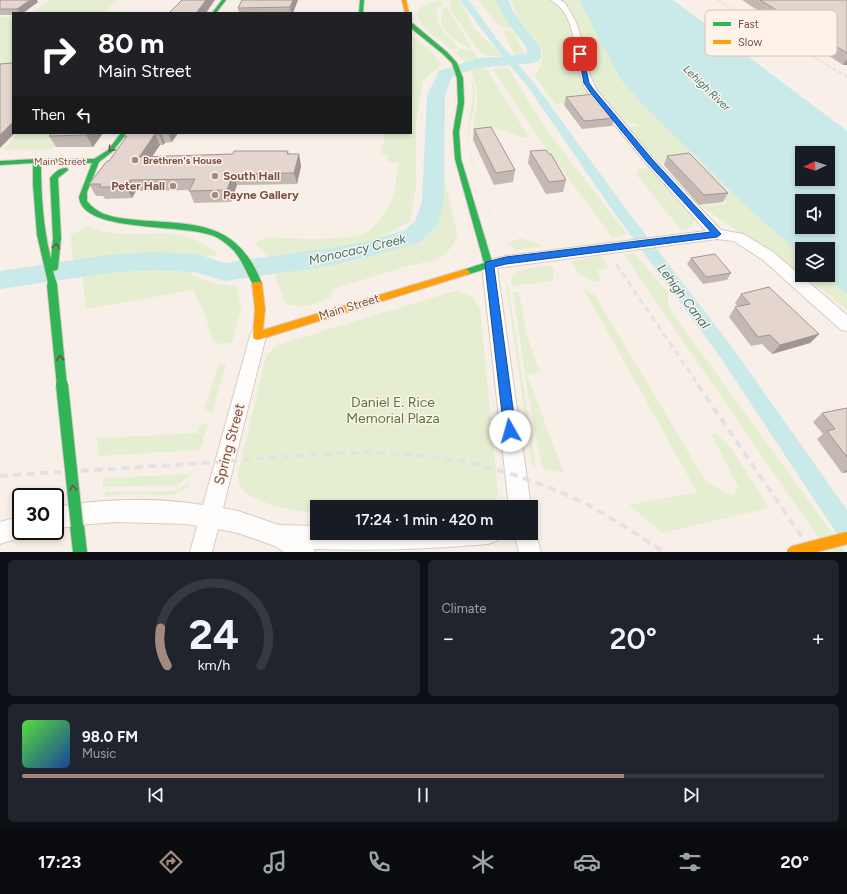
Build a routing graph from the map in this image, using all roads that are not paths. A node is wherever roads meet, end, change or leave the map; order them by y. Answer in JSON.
{"nodes":[{"id":1,"x":224,"y":0,"type":"edge"},
{"id":2,"x":362,"y":0,"type":"edge"},
{"id":3,"x":404,"y":0,"type":"edge"},
{"id":4,"x":555,"y":0,"type":"edge"},
{"id":5,"x":215,"y":12,"type":"edge"},
{"id":6,"x":361,"y":12,"type":"edge"},
{"id":7,"x":407,"y":12,"type":"edge"},
{"id":8,"x":412,"y":25,"type":"edge"},
{"id":9,"x":123,"y":134,"type":"edge"},
{"id":10,"x":96,"y":161,"type":"junction"},
{"id":11,"x":0,"y":164,"type":"edge"},
{"id":12,"x":37,"y":164,"type":"junction"},
{"id":13,"x":64,"y":170,"type":"junction"},
{"id":14,"x":86,"y":184,"type":"junction"},
{"id":15,"x":717,"y":234,"type":"junction"},
{"id":16,"x":489,"y":265,"type":"junction"},
{"id":17,"x":52,"y":285,"type":"junction"},
{"id":18,"x":847,"y":325,"type":"edge"},
{"id":19,"x":258,"y":336,"type":"junction"},
{"id":20,"x":519,"y":500,"type":"edge"},
{"id":21,"x":64,"y":516,"type":"edge"},
{"id":22,"x":210,"y":518,"type":"junction"},
{"id":23,"x":12,"y":530,"type":"edge"},
{"id":24,"x":0,"y":533,"type":"edge"},
{"id":25,"x":279,"y":536,"type":"junction"},
{"id":26,"x":310,"y":537,"type":"edge"},
{"id":27,"x":847,"y":538,"type":"edge"},
{"id":28,"x":527,"y":540,"type":"edge"},
{"id":29,"x":80,"y":552,"type":"edge"},
{"id":30,"x":202,"y":552,"type":"edge"},
{"id":31,"x":304,"y":552,"type":"edge"},
{"id":32,"x":530,"y":552,"type":"edge"},
{"id":33,"x":793,"y":552,"type":"edge"}],
"edges":[{"from":1,"to":5,"type":"main road"},
{"from":2,"to":6,"type":"main road"},
{"from":3,"to":7,"type":"main road"},
{"from":4,"to":15,"type":"street"},
{"from":8,"to":16,"type":"main road"},
{"from":9,"to":10,"type":"main road","one_way":true},
{"from":10,"to":12,"type":"main road","name":"Main Street"},
{"from":10,"to":14,"type":"main road","name":"Main Street"},
{"from":11,"to":12,"type":"main road","name":"Main Street"},
{"from":12,"to":13,"type":"main road","name":"Main Street"},
{"from":12,"to":17,"type":"main road"},
{"from":13,"to":14,"type":"main road","name":"Main Street"},
{"from":17,"to":13,"type":"main road","one_way":true},
{"from":14,"to":19,"type":"main road","name":"Main Street"},
{"from":15,"to":16,"type":"street","name":"Main Street"},
{"from":15,"to":18,"type":"street","name":"Main Street"},
{"from":16,"to":19,"type":"main road","name":"Main Street"},
{"from":16,"to":20,"type":"street"},
{"from":29,"to":17,"type":"main road","one_way":true,"bridge":true},
{"from":19,"to":22,"type":"street","name":"Spring Street"},
{"from":21,"to":22,"type":"street"},
{"from":22,"to":25,"type":"street"},
{"from":22,"to":30,"type":"street","name":"Spring Street"},
{"from":23,"to":24,"type":"street"},
{"from":25,"to":26,"type":"street"},
{"from":25,"to":31,"type":"street"},
{"from":27,"to":33,"type":"main road","bridge":true},
{"from":28,"to":32,"type":"street"}]}
